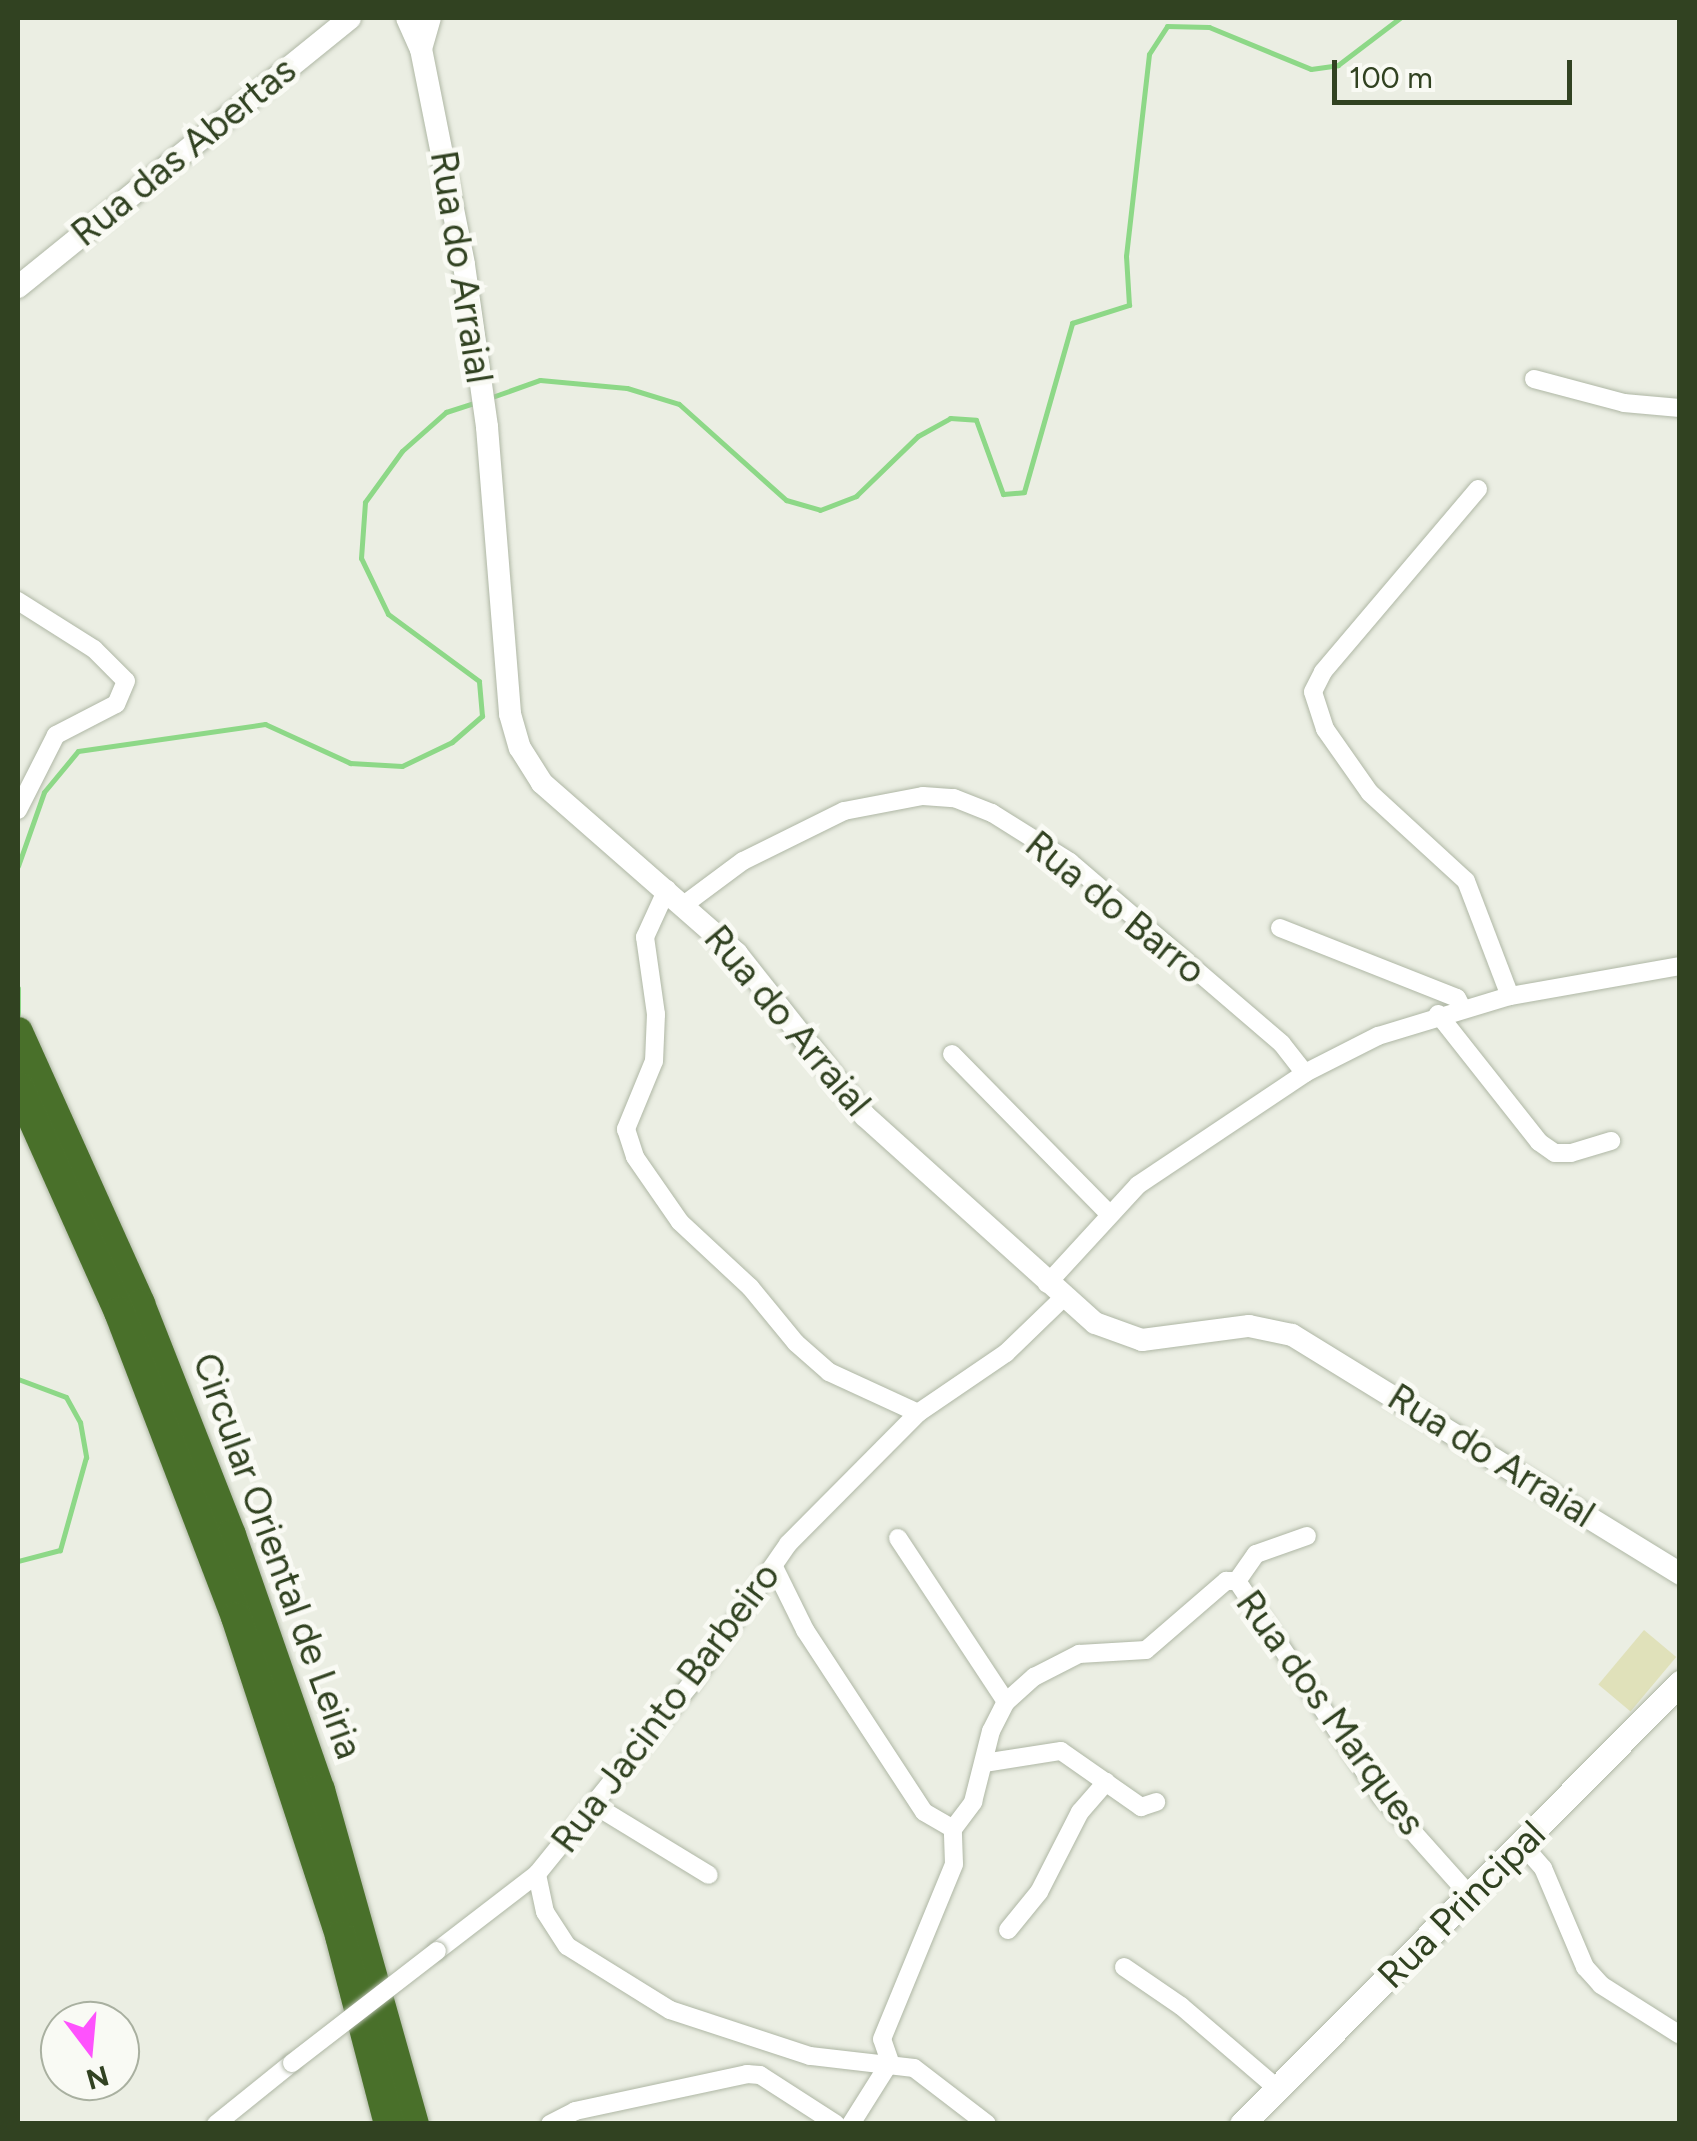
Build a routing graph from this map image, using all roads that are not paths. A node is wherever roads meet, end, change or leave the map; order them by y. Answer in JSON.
{"nodes":[{"id":1,"x":350,"y":18,"type":"edge"},
{"id":2,"x":407,"y":18,"type":"edge"},
{"id":3,"x":430,"y":18,"type":"edge"},
{"id":4,"x":421,"y":49,"type":"junction"},
{"id":5,"x":18,"y":287,"type":"edge"},
{"id":6,"x":1534,"y":379,"type":"dead end"},
{"id":7,"x":1680,"y":408,"type":"edge"},
{"id":8,"x":1478,"y":489,"type":"dead end"},
{"id":9,"x":18,"y":601,"type":"edge"},
{"id":10,"x":18,"y":810,"type":"edge"},
{"id":11,"x":676,"y":896,"type":"junction"},
{"id":12,"x":1280,"y":928,"type":"dead end"},
{"id":13,"x":1680,"y":966,"type":"edge"},
{"id":14,"x":1510,"y":996,"type":"junction"},
{"id":15,"x":1462,"y":1008,"type":"junction"},
{"id":16,"x":1438,"y":1014,"type":"junction"},
{"id":17,"x":18,"y":1032,"type":"edge"},
{"id":18,"x":952,"y":1054,"type":"dead end"},
{"id":19,"x":1305,"y":1073,"type":"junction"},
{"id":20,"x":18,"y":1086,"type":"edge"},
{"id":21,"x":1611,"y":1140,"type":"dead end"},
{"id":22,"x":1107,"y":1212,"type":"junction"},
{"id":23,"x":1055,"y":1291,"type":"junction"},
{"id":24,"x":130,"y":1308,"type":"junction"},
{"id":25,"x":918,"y":1412,"type":"junction"},
{"id":26,"x":1306,"y":1536,"type":"dead end"},
{"id":27,"x":898,"y":1538,"type":"dead end"},
{"id":28,"x":775,"y":1569,"type":"junction"},
{"id":29,"x":1680,"y":1574,"type":"edge"},
{"id":30,"x":1237,"y":1581,"type":"junction"},
{"id":31,"x":1680,"y":1683,"type":"edge"},
{"id":32,"x":1006,"y":1702,"type":"junction"},
{"id":33,"x":984,"y":1763,"type":"junction"},
{"id":34,"x":1106,"y":1782,"type":"junction"},
{"id":35,"x":1156,"y":1802,"type":"dead end"},
{"id":36,"x":596,"y":1806,"type":"junction"},
{"id":37,"x":953,"y":1829,"type":"junction"},
{"id":38,"x":1522,"y":1844,"type":"junction"},
{"id":39,"x":537,"y":1874,"type":"junction"},
{"id":40,"x":708,"y":1875,"type":"dead end"},
{"id":41,"x":1471,"y":1896,"type":"junction"},
{"id":42,"x":1008,"y":1930,"type":"dead end"},
{"id":43,"x":1124,"y":1967,"type":"dead end"},
{"id":44,"x":1680,"y":2035,"type":"edge"},
{"id":45,"x":890,"y":2062,"type":"junction"},
{"id":46,"x":1279,"y":2090,"type":"junction"},
{"id":47,"x":216,"y":2124,"type":"edge"},
{"id":48,"x":389,"y":2124,"type":"edge"},
{"id":49,"x":414,"y":2124,"type":"edge"},
{"id":50,"x":550,"y":2124,"type":"edge"},
{"id":51,"x":836,"y":2124,"type":"edge"},
{"id":52,"x":850,"y":2124,"type":"edge"},
{"id":53,"x":987,"y":2124,"type":"edge"},
{"id":54,"x":1242,"y":2124,"type":"edge"}],
"edges":[{"from":1,"to":5,"type":"street","name":"Rua das Abertas"},
{"from":2,"to":4,"type":"street","name":"Rua do Arraial"},
{"from":3,"to":4,"type":"street","name":"Rua do Arraial"},
{"from":4,"to":11,"type":"street","name":"Rua do Arraial"},
{"from":6,"to":7,"type":"street"},
{"from":8,"to":14,"type":"street"},
{"from":9,"to":10,"type":"street"},
{"from":11,"to":19,"type":"street","name":"Rua do Barro"},
{"from":11,"to":23,"type":"street","name":"Rua do Arraial"},
{"from":11,"to":25,"type":"street"},
{"from":12,"to":15,"type":"street"},
{"from":13,"to":14,"type":"street","name":"Rua Jacinto Barbeiro"},
{"from":14,"to":15,"type":"street","name":"Rua Jacinto Barbeiro"},
{"from":15,"to":16,"type":"street","name":"Rua Jacinto Barbeiro"},
{"from":16,"to":19,"type":"street","name":"Rua Jacinto Barbeiro"},
{"from":16,"to":21,"type":"street"},
{"from":17,"to":24,"type":"highway","name":"Circular Oriental de Leiria"},
{"from":18,"to":22,"type":"street"},
{"from":19,"to":22,"type":"street","name":"Rua Jacinto Barbeiro"},
{"from":20,"to":24,"type":"highway","name":"Circular Oriental de Leiria"},
{"from":22,"to":23,"type":"street","name":"Rua Jacinto Barbeiro"},
{"from":23,"to":25,"type":"street","name":"Rua Jacinto Barbeiro"},
{"from":23,"to":29,"type":"street","name":"Rua do Arraial"},
{"from":24,"to":48,"type":"highway","name":"Circular Oriental de Leiria"},
{"from":24,"to":49,"type":"highway","name":"Circular Oriental de Leiria"},
{"from":25,"to":28,"type":"street","name":"Rua Jacinto Barbeiro"},
{"from":26,"to":30,"type":"street"},
{"from":27,"to":32,"type":"street"},
{"from":28,"to":36,"type":"street","name":"Rua Jacinto Barbeiro"},
{"from":28,"to":37,"type":"street"},
{"from":30,"to":32,"type":"street","name":"Rua dos Marques"},
{"from":30,"to":41,"type":"street","name":"Rua dos Marques"},
{"from":31,"to":38,"type":"main road","name":"Rua Principal"},
{"from":32,"to":33,"type":"street"},
{"from":33,"to":34,"type":"street"},
{"from":33,"to":37,"type":"street"},
{"from":34,"to":35,"type":"street"},
{"from":34,"to":42,"type":"street"},
{"from":36,"to":39,"type":"street","name":"Rua Jacinto Barbeiro"},
{"from":36,"to":40,"type":"street"},
{"from":37,"to":45,"type":"street"},
{"from":38,"to":41,"type":"main road","name":"Rua Principal"},
{"from":38,"to":44,"type":"street"},
{"from":39,"to":45,"type":"street","name":"Rua Jacinto Barbeiro"},
{"from":39,"to":47,"type":"street","bridge":true},
{"from":41,"to":46,"type":"main road","name":"Rua Principal"},
{"from":43,"to":46,"type":"street"},
{"from":45,"to":52,"type":"street"},
{"from":45,"to":53,"type":"street","name":"Rua Jacinto Barbeiro"},
{"from":46,"to":54,"type":"main road","name":"Rua Principal"},
{"from":50,"to":51,"type":"street"}]}
